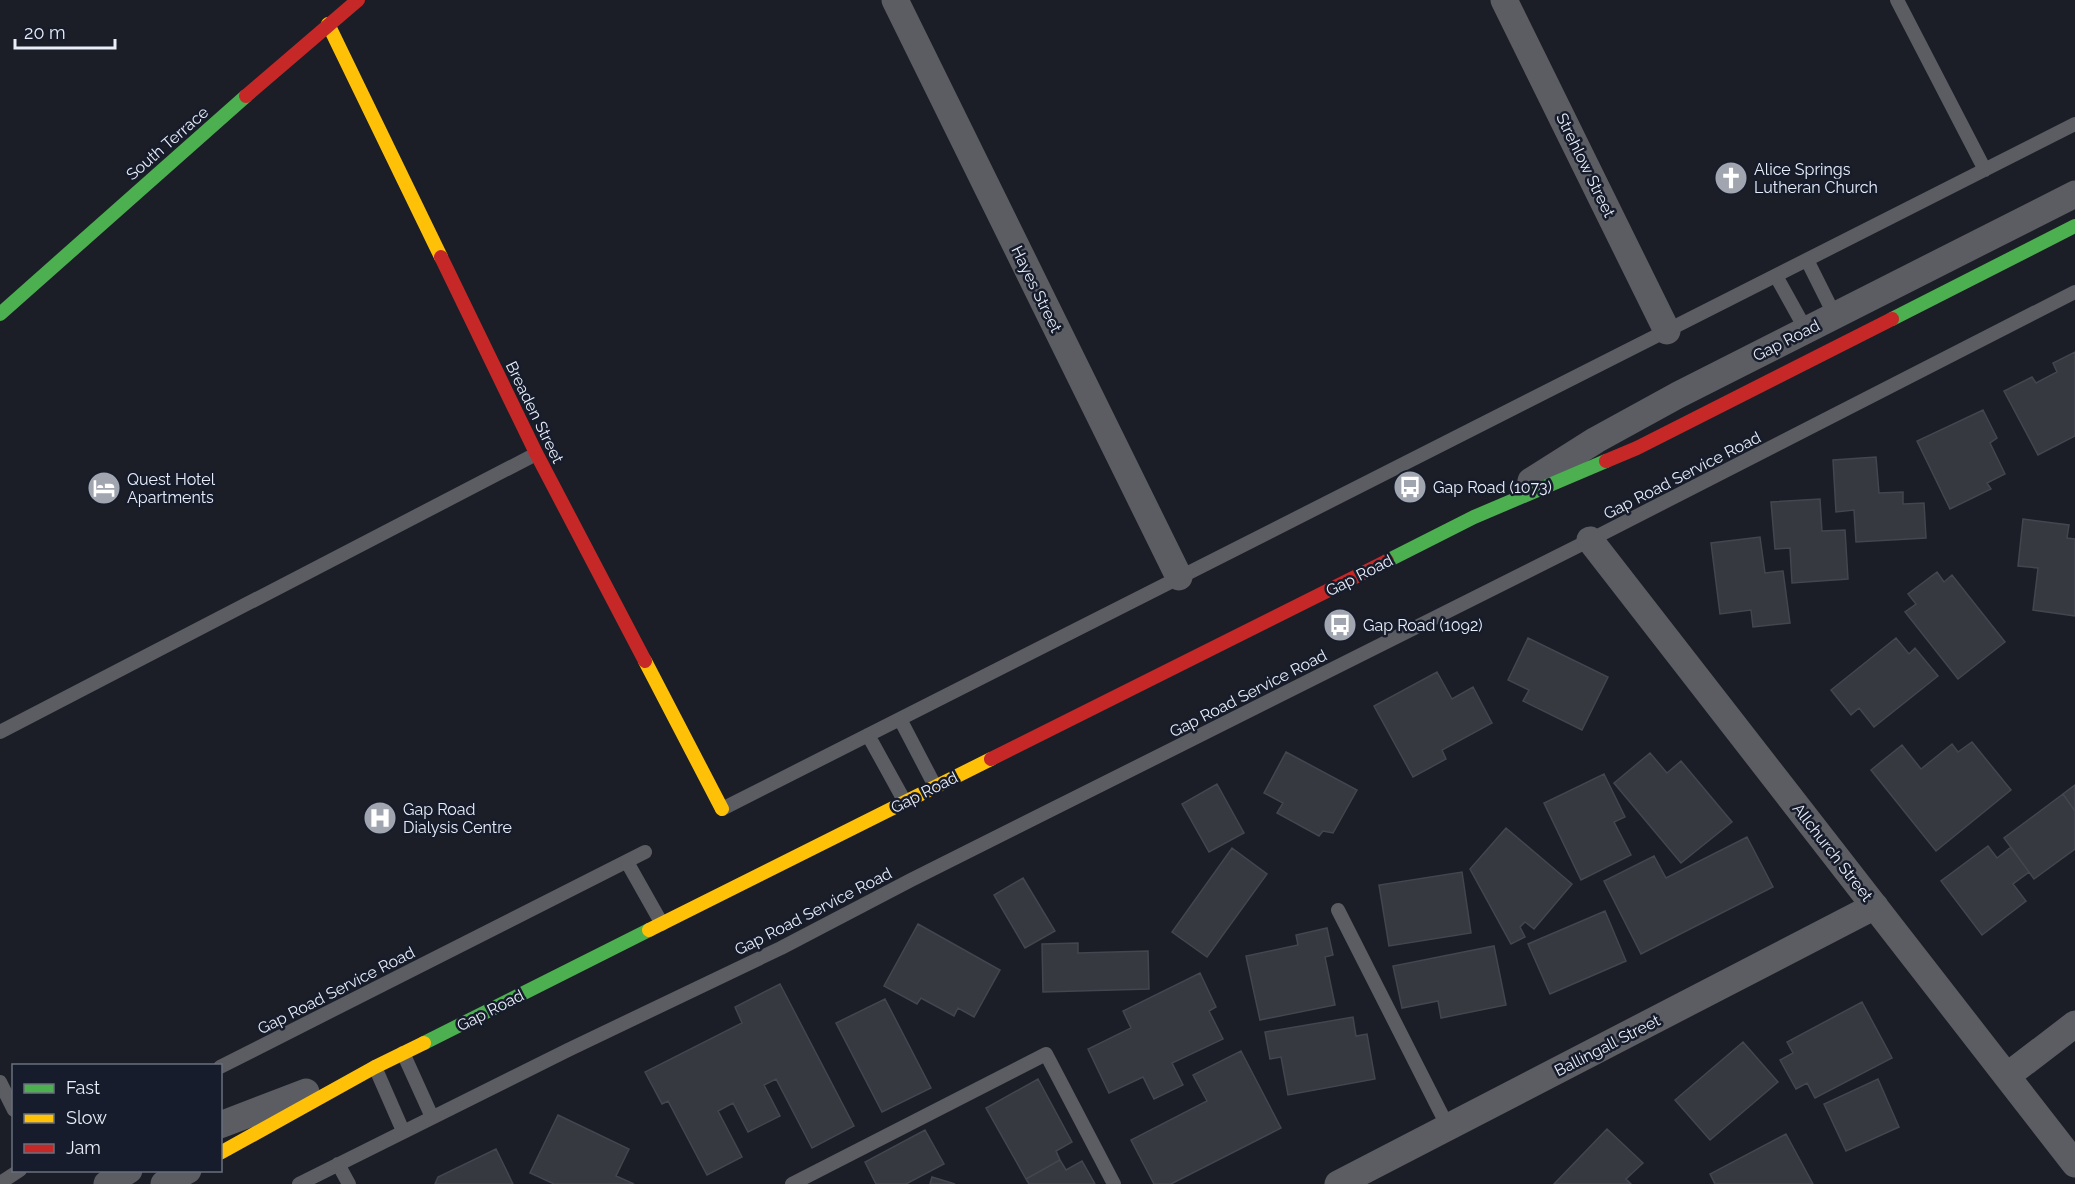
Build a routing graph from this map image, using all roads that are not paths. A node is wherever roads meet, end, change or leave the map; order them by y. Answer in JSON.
{"nodes":[{"id":1,"x":358,"y":0,"type":"edge"},
{"id":2,"x":895,"y":0,"type":"edge"},
{"id":3,"x":1504,"y":0,"type":"edge"},
{"id":4,"x":1897,"y":0,"type":"edge"},
{"id":5,"x":328,"y":24,"type":"junction"},
{"id":6,"x":2075,"y":124,"type":"edge"},
{"id":7,"x":1985,"y":170,"type":"junction"},
{"id":8,"x":2075,"y":194,"type":"edge"},
{"id":9,"x":2075,"y":226,"type":"edge"},
{"id":10,"x":1807,"y":260,"type":"junction"},
{"id":11,"x":1776,"y":276,"type":"junction"},
{"id":12,"x":2075,"y":292,"type":"edge"},
{"id":13,"x":0,"y":314,"type":"edge"},
{"id":14,"x":1836,"y":316,"type":"junction"},
{"id":15,"x":1806,"y":330,"type":"junction"},
{"id":16,"x":1667,"y":331,"type":"junction"},
{"id":17,"x":1849,"y":340,"type":"junction"},
{"id":18,"x":1819,"y":356,"type":"junction"},
{"id":19,"x":536,"y":453,"type":"junction"},
{"id":20,"x":1474,"y":517,"type":"junction"},
{"id":21,"x":1590,"y":540,"type":"junction"},
{"id":22,"x":1179,"y":578,"type":"junction"},
{"id":23,"x":900,"y":719,"type":"junction"},
{"id":24,"x":0,"y":732,"type":"edge"},
{"id":25,"x":868,"y":735,"type":"junction"},
{"id":26,"x":935,"y":787,"type":"junction"},
{"id":27,"x":905,"y":802,"type":"junction"},
{"id":28,"x":722,"y":809,"type":"joint"},
{"id":29,"x":645,"y":852,"type":"dead end"},
{"id":30,"x":627,"y":861,"type":"junction"},
{"id":31,"x":1875,"y":906,"type":"junction"},
{"id":32,"x":1338,"y":910,"type":"dead end"},
{"id":33,"x":662,"y":924,"type":"junction"},
{"id":34,"x":2075,"y":1024,"type":"edge"},
{"id":35,"x":403,"y":1053,"type":"junction"},
{"id":36,"x":222,"y":1066,"type":"edge"},
{"id":37,"x":375,"y":1067,"type":"junction"},
{"id":38,"x":2007,"y":1077,"type":"junction"},
{"id":39,"x":0,"y":1082,"type":"edge"},
{"id":40,"x":12,"y":1106,"type":"edge"},
{"id":41,"x":432,"y":1117,"type":"junction"},
{"id":42,"x":222,"y":1124,"type":"edge"},
{"id":43,"x":1448,"y":1127,"type":"junction"},
{"id":44,"x":403,"y":1131,"type":"junction"},
{"id":45,"x":222,"y":1152,"type":"edge"},
{"id":46,"x":338,"y":1164,"type":"junction"},
{"id":47,"x":2075,"y":1164,"type":"edge"},
{"id":48,"x":17,"y":1172,"type":"edge"},
{"id":49,"x":126,"y":1172,"type":"edge"},
{"id":50,"x":185,"y":1172,"type":"edge"},
{"id":51,"x":0,"y":1183,"type":"edge"},
{"id":52,"x":107,"y":1184,"type":"edge"},
{"id":53,"x":164,"y":1184,"type":"edge"},
{"id":54,"x":299,"y":1184,"type":"edge"},
{"id":55,"x":349,"y":1184,"type":"edge"},
{"id":56,"x":792,"y":1184,"type":"edge"},
{"id":57,"x":1114,"y":1184,"type":"edge"},
{"id":58,"x":1338,"y":1184,"type":"edge"}],
"edges":[{"from":1,"to":5,"type":"street","name":"South Terrace"},
{"from":2,"to":22,"type":"street","name":"Hayes Street"},
{"from":3,"to":16,"type":"street","name":"Strehlow Street"},
{"from":4,"to":7,"type":"lane"},
{"from":5,"to":13,"type":"street","name":"South Terrace"},
{"from":5,"to":19,"type":"street","name":"Breaden Street"},
{"from":6,"to":7,"type":"lane"},
{"from":7,"to":10,"type":"lane"},
{"from":8,"to":14,"type":"street","name":"Gap Road"},
{"from":9,"to":17,"type":"street","name":"Gap Road"},
{"from":10,"to":11,"type":"lane"},
{"from":10,"to":14,"type":"lane"},
{"from":11,"to":15,"type":"lane"},
{"from":11,"to":16,"type":"lane"},
{"from":12,"to":21,"type":"lane","name":"Gap Road Service Road"},
{"from":14,"to":15,"type":"street","name":"Gap Road"},
{"from":14,"to":17,"type":"street"},
{"from":15,"to":18,"type":"street"},
{"from":15,"to":20,"type":"street","name":"Gap Road"},
{"from":16,"to":22,"type":"lane"},
{"from":17,"to":18,"type":"street","name":"Gap Road"},
{"from":18,"to":20,"type":"street","name":"Gap Road"},
{"from":19,"to":24,"type":"lane"},
{"from":19,"to":28,"type":"street","name":"Breaden Street"},
{"from":20,"to":26,"type":"street","name":"Gap Road"},
{"from":21,"to":31,"type":"street","name":"Allchurch Street"},
{"from":21,"to":41,"type":"lane","name":"Gap Road Service Road"},
{"from":22,"to":23,"type":"lane"},
{"from":23,"to":25,"type":"lane"},
{"from":23,"to":26,"type":"lane"},
{"from":25,"to":27,"type":"lane"},
{"from":25,"to":28,"type":"lane"},
{"from":26,"to":27,"type":"street","name":"Gap Road"},
{"from":27,"to":33,"type":"street","name":"Gap Road"},
{"from":29,"to":30,"type":"lane","name":"Gap Road Service Road"},
{"from":30,"to":33,"type":"lane"},
{"from":30,"to":36,"type":"lane","name":"Gap Road Service Road"},
{"from":31,"to":38,"type":"street","name":"Allchurch Street"},
{"from":31,"to":43,"type":"street","name":"Ballingall Street"},
{"from":32,"to":43,"type":"lane"},
{"from":33,"to":35,"type":"street","name":"Gap Road"},
{"from":34,"to":38,"type":"street"},
{"from":35,"to":37,"type":"street","name":"Gap Road"},
{"from":35,"to":41,"type":"lane"},
{"from":37,"to":42,"type":"street","name":"Gap Road"},
{"from":37,"to":44,"type":"lane"},
{"from":37,"to":45,"type":"street","name":"Gap Road"},
{"from":38,"to":47,"type":"street","name":"Allchurch Street"},
{"from":39,"to":40,"type":"lane"},
{"from":41,"to":44,"type":"lane","name":"Gap Road Service Road"},
{"from":43,"to":58,"type":"street","name":"Ballingall Street"},
{"from":44,"to":46,"type":"lane","name":"Gap Road Service Road"},
{"from":46,"to":54,"type":"lane","name":"Gap Road Service Road"},
{"from":46,"to":55,"type":"lane"},
{"from":48,"to":51,"type":"lane"},
{"from":49,"to":52,"type":"street"},
{"from":50,"to":53,"type":"street"},
{"from":56,"to":57,"type":"lane"}]}
